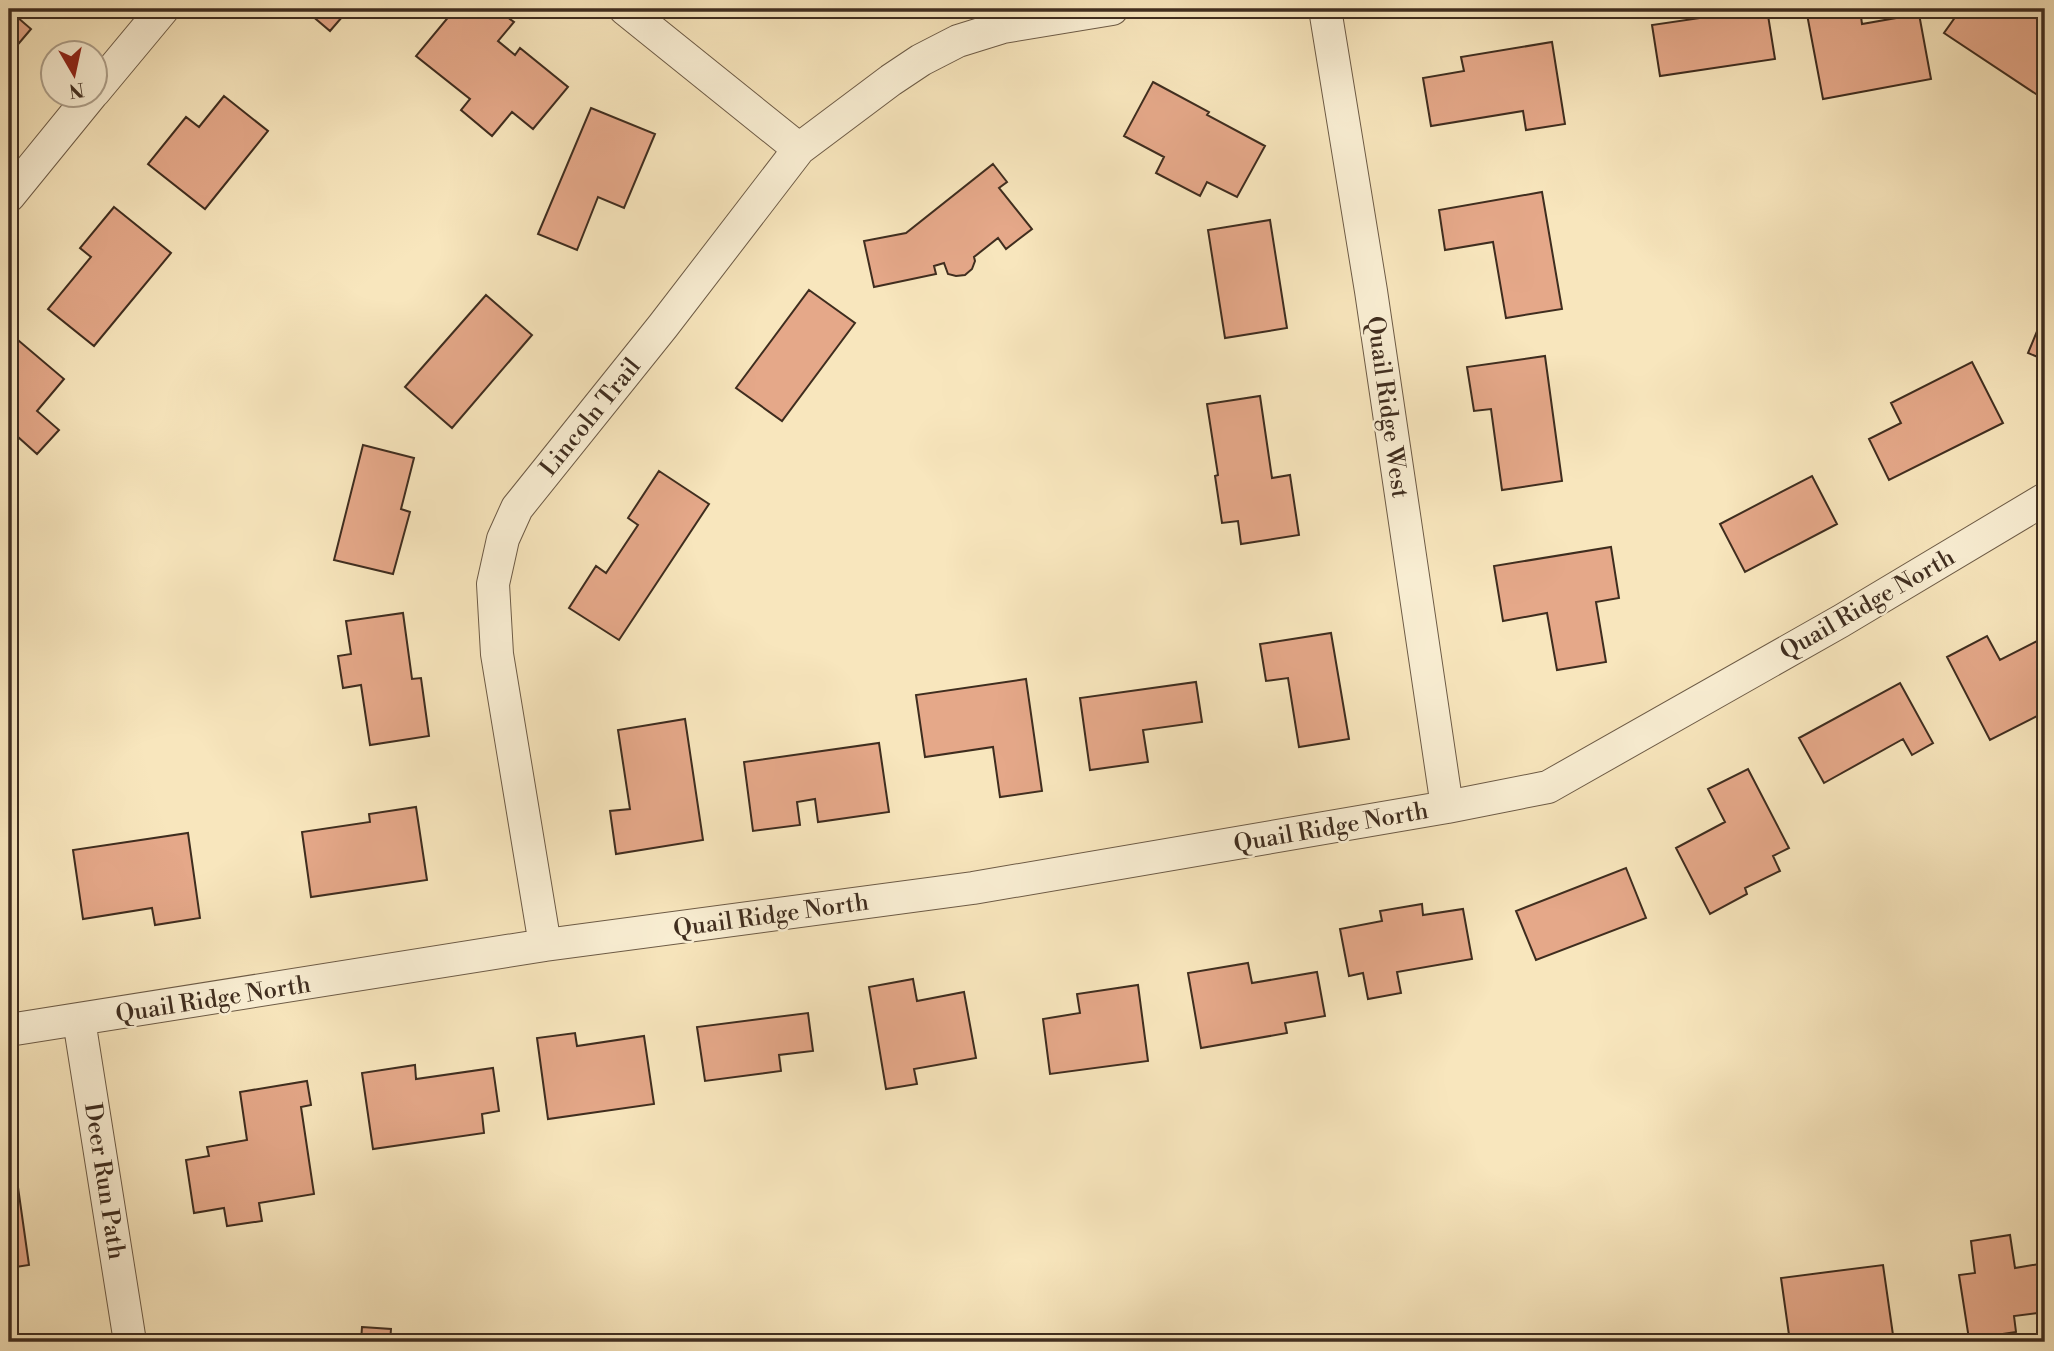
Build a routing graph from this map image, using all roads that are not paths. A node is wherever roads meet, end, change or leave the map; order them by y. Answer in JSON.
{"nodes":[{"id":1,"x":163,"y":9,"type":"edge"},
{"id":2,"x":625,"y":9,"type":"edge"},
{"id":3,"x":1112,"y":9,"type":"edge"},
{"id":4,"x":1325,"y":9,"type":"edge"},
{"id":5,"x":108,"y":75,"type":"edge"},
{"id":6,"x":81,"y":108,"type":"edge"},
{"id":7,"x":799,"y":149,"type":"junction"},
{"id":8,"x":9,"y":196,"type":"edge"},
{"id":9,"x":2045,"y":499,"type":"edge"},
{"id":10,"x":1447,"y":807,"type":"junction"},
{"id":11,"x":545,"y":946,"type":"junction"},
{"id":12,"x":79,"y":1020,"type":"junction"},
{"id":13,"x":9,"y":1030,"type":"edge"},
{"id":14,"x":130,"y":1342,"type":"edge"}],
"edges":[{"from":1,"to":5,"type":"street"},
{"from":2,"to":7,"type":"street"},
{"from":3,"to":7,"type":"street","name":"Lincoln Trail"},
{"from":4,"to":10,"type":"street","name":"Quail Ridge West"},
{"from":6,"to":8,"type":"street"},
{"from":7,"to":11,"type":"street","name":"Lincoln Trail"},
{"from":9,"to":10,"type":"street","name":"Quail Ridge North"},
{"from":10,"to":11,"type":"street","name":"Quail Ridge North"},
{"from":11,"to":12,"type":"street","name":"Quail Ridge North"},
{"from":12,"to":13,"type":"street","name":"Quail Ridge North"},
{"from":12,"to":14,"type":"street","name":"Deer Run Path"}]}
